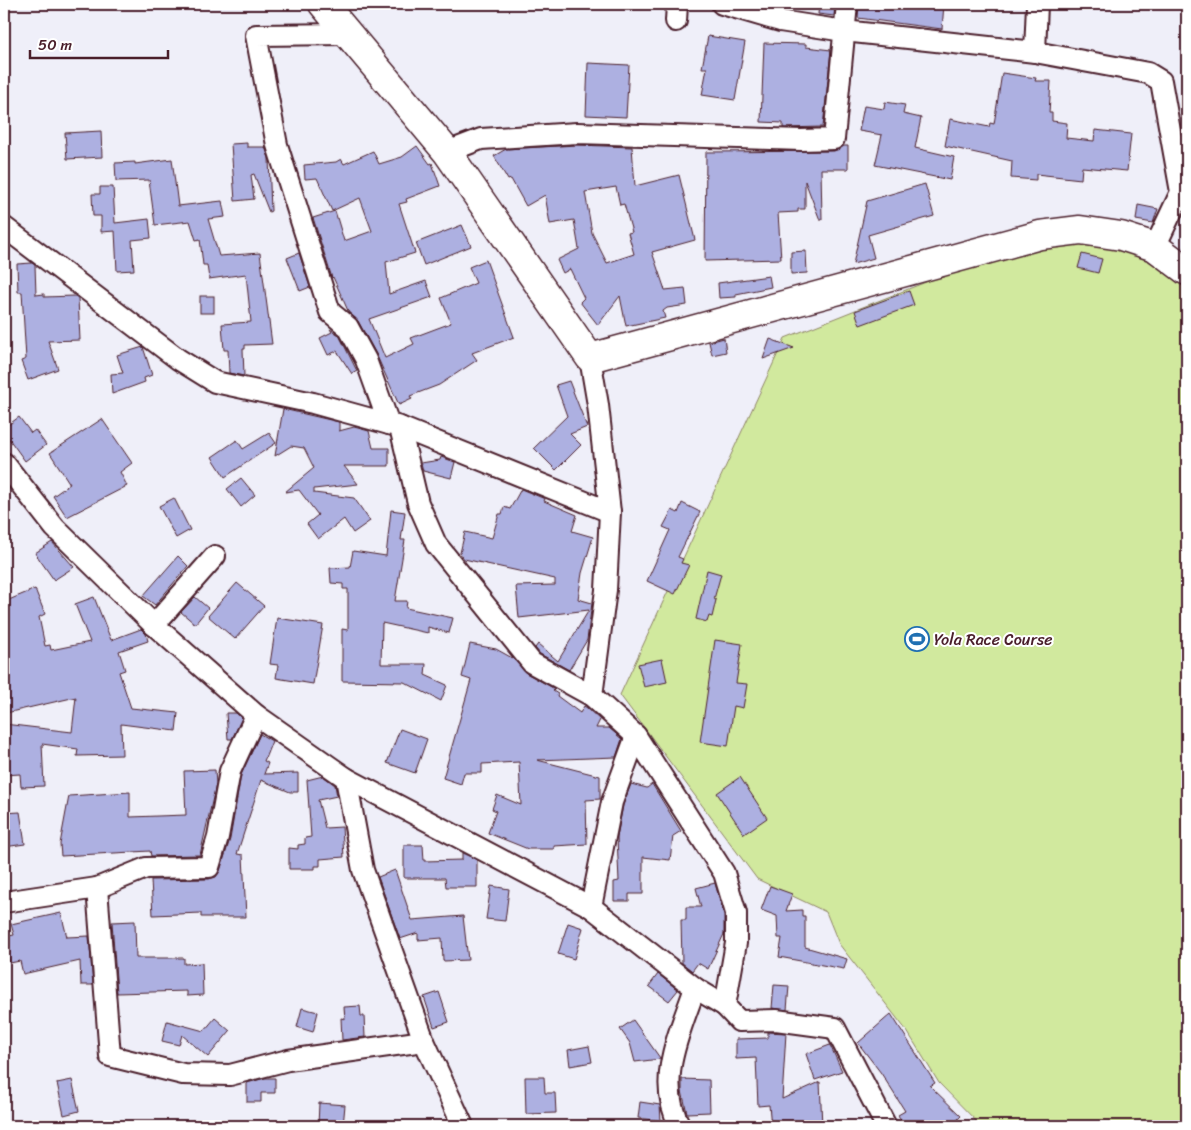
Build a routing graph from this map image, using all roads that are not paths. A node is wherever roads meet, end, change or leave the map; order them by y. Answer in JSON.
{"nodes":[{"id":1,"x":323,"y":4,"type":"edge"},
{"id":2,"x":722,"y":4,"type":"edge"},
{"id":3,"x":846,"y":4,"type":"edge"},
{"id":4,"x":1037,"y":4,"type":"edge"},
{"id":5,"x":844,"y":31,"type":"junction"},
{"id":6,"x":348,"y":34,"type":"junction"},
{"id":7,"x":1035,"y":52,"type":"junction"},
{"id":8,"x":447,"y":152,"type":"junction"},
{"id":9,"x":4,"y":227,"type":"edge"},
{"id":10,"x":1155,"y":247,"type":"junction"},
{"id":11,"x":1187,"y":271,"type":"edge"},
{"id":12,"x":590,"y":358,"type":"junction"},
{"id":13,"x":395,"y":425,"type":"junction"},
{"id":14,"x":4,"y":463,"type":"edge"},
{"id":15,"x":610,"y":512,"type":"junction"},
{"id":16,"x":215,"y":556,"type":"dead end"},
{"id":17,"x":154,"y":625,"type":"junction"},
{"id":18,"x":592,"y":696,"type":"junction"},
{"id":19,"x":256,"y":715,"type":"junction"},
{"id":20,"x":636,"y":736,"type":"junction"},
{"id":21,"x":346,"y":778,"type":"junction"},
{"id":22,"x":97,"y":888,"type":"junction"},
{"id":23,"x":4,"y":902,"type":"edge"},
{"id":24,"x":591,"y":907,"type":"junction"},
{"id":25,"x":695,"y":988,"type":"junction"},
{"id":26,"x":725,"y":1006,"type":"junction"},
{"id":27,"x":424,"y":1041,"type":"junction"},
{"id":28,"x":463,"y":1126,"type":"edge"},
{"id":29,"x":680,"y":1126,"type":"edge"},
{"id":30,"x":886,"y":1126,"type":"edge"}],
"edges":[{"from":1,"to":6,"type":"street"},
{"from":2,"to":5,"type":"street"},
{"from":3,"to":5,"type":"street"},
{"from":4,"to":7,"type":"street"},
{"from":5,"to":7,"type":"street"},
{"from":5,"to":8,"type":"street"},
{"from":6,"to":8,"type":"street"},
{"from":6,"to":13,"type":"street"},
{"from":7,"to":10,"type":"street"},
{"from":8,"to":12,"type":"street"},
{"from":9,"to":13,"type":"street"},
{"from":10,"to":11,"type":"street"},
{"from":10,"to":12,"type":"street"},
{"from":12,"to":15,"type":"street"},
{"from":13,"to":15,"type":"street"},
{"from":13,"to":18,"type":"street"},
{"from":14,"to":17,"type":"street"},
{"from":15,"to":18,"type":"street"},
{"from":16,"to":17,"type":"street"},
{"from":17,"to":19,"type":"street"},
{"from":18,"to":20,"type":"street"},
{"from":19,"to":21,"type":"street"},
{"from":19,"to":22,"type":"street"},
{"from":20,"to":24,"type":"street"},
{"from":20,"to":26,"type":"street"},
{"from":21,"to":24,"type":"street"},
{"from":21,"to":27,"type":"street"},
{"from":22,"to":23,"type":"street"},
{"from":22,"to":27,"type":"street"},
{"from":24,"to":25,"type":"street"},
{"from":25,"to":26,"type":"street"},
{"from":25,"to":29,"type":"street"},
{"from":26,"to":30,"type":"street"},
{"from":27,"to":28,"type":"street"}]}
